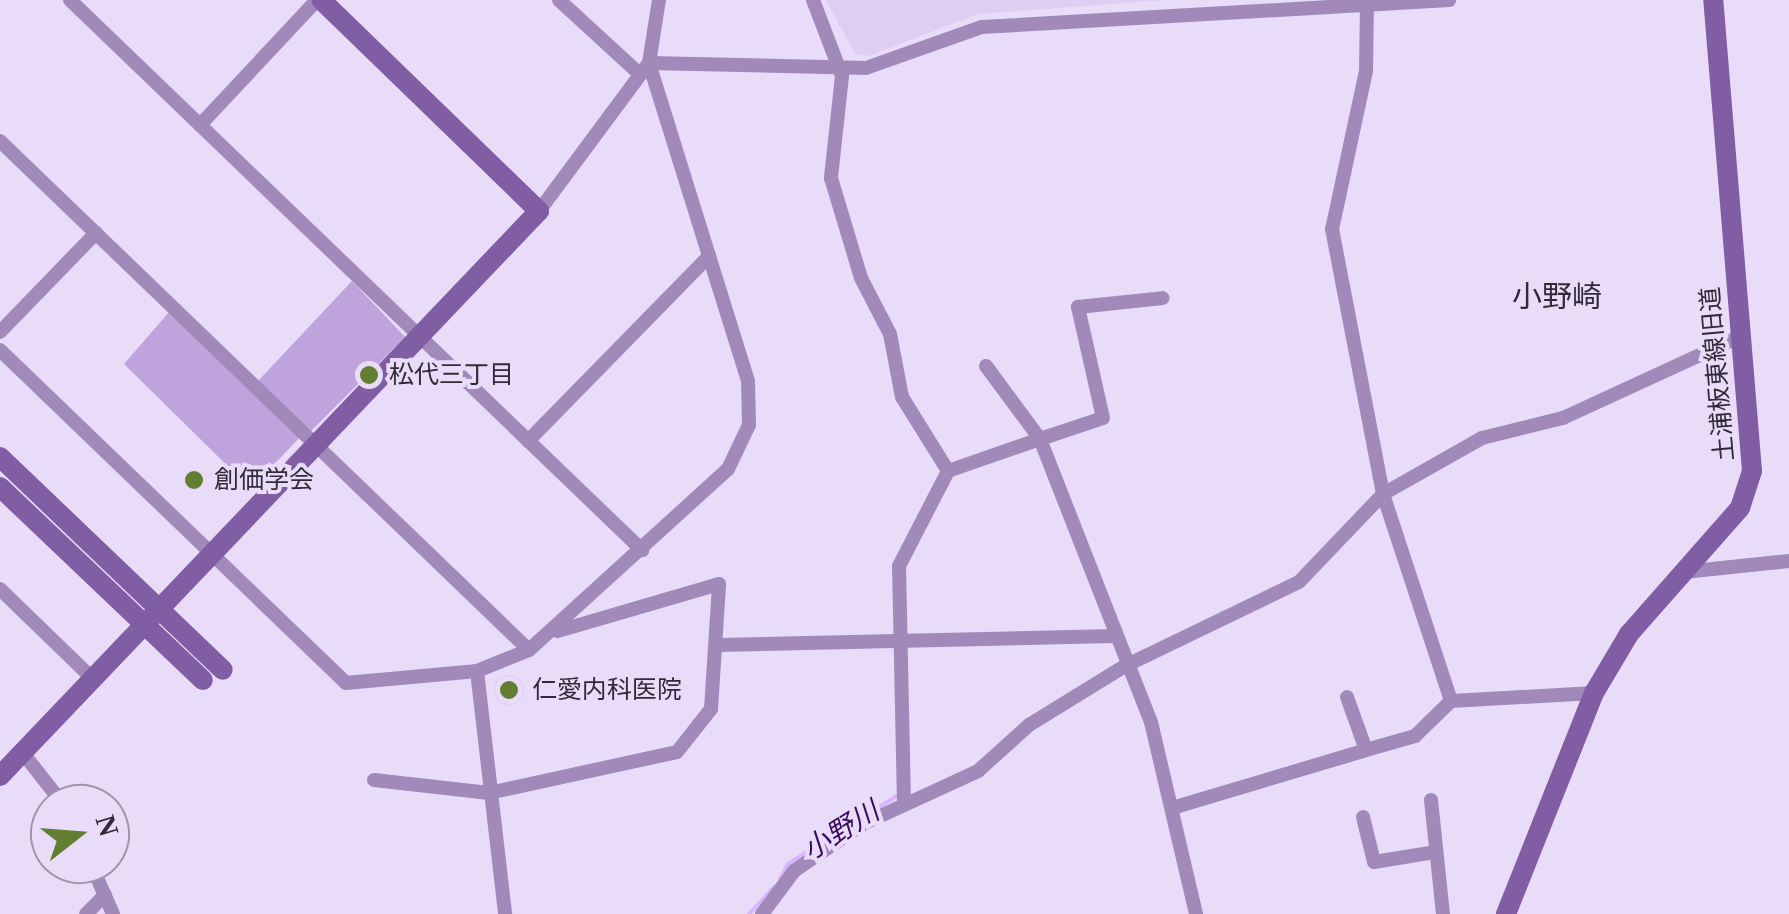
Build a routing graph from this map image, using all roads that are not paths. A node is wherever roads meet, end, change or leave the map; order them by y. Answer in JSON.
{"nodes":[{"id":1,"x":70,"y":0,"type":"edge"},
{"id":2,"x":319,"y":0,"type":"edge"},
{"id":3,"x":559,"y":0,"type":"edge"},
{"id":4,"x":659,"y":0,"type":"edge"},
{"id":5,"x":813,"y":0,"type":"edge"},
{"id":6,"x":1450,"y":0,"type":"edge"},
{"id":7,"x":1713,"y":0,"type":"edge"},
{"id":8,"x":1367,"y":5,"type":"edge"},
{"id":9,"x":840,"y":64,"type":"junction"},
{"id":10,"x":642,"y":66,"type":"junction"},
{"id":11,"x":200,"y":125,"type":"junction"},
{"id":12,"x":0,"y":142,"type":"edge"},
{"id":13,"x":539,"y":211,"type":"junction"},
{"id":14,"x":96,"y":234,"type":"junction"},
{"id":15,"x":709,"y":256,"type":"junction"},
{"id":16,"x":1162,"y":298,"type":"dead end"},
{"id":17,"x":0,"y":332,"type":"edge"},
{"id":18,"x":419,"y":336,"type":"junction"},
{"id":19,"x":1739,"y":336,"type":"junction"},
{"id":20,"x":0,"y":350,"type":"edge"},
{"id":21,"x":986,"y":366,"type":"dead end"},
{"id":22,"x":1040,"y":438,"type":"junction"},
{"id":23,"x":528,"y":441,"type":"junction"},
{"id":24,"x":315,"y":446,"type":"junction"},
{"id":25,"x":0,"y":457,"type":"edge"},
{"id":26,"x":948,"y":471,"type":"junction"},
{"id":27,"x":0,"y":487,"type":"edge"},
{"id":28,"x":1383,"y":494,"type":"junction"},
{"id":29,"x":642,"y":550,"type":"junction"},
{"id":30,"x":210,"y":556,"type":"junction"},
{"id":31,"x":1789,"y":561,"type":"edge"},
{"id":32,"x":1684,"y":572,"type":"junction"},
{"id":33,"x":0,"y":589,"type":"edge"},
{"id":34,"x":152,"y":618,"type":"junction"},
{"id":35,"x":558,"y":630,"type":"junction"},
{"id":36,"x":1114,"y":636,"type":"junction"},
{"id":37,"x":899,"y":640,"type":"junction"},
{"id":38,"x":718,"y":644,"type":"junction"},
{"id":39,"x":529,"y":650,"type":"junction"},
{"id":40,"x":1125,"y":666,"type":"junction"},
{"id":41,"x":223,"y":670,"type":"dead end"},
{"id":42,"x":477,"y":670,"type":"junction"},
{"id":43,"x":92,"y":678,"type":"junction"},
{"id":44,"x":202,"y":680,"type":"dead end"},
{"id":45,"x":1594,"y":693,"type":"junction"},
{"id":46,"x":1347,"y":697,"type":"dead end"},
{"id":47,"x":1451,"y":701,"type":"junction"},
{"id":48,"x":1366,"y":750,"type":"junction"},
{"id":49,"x":23,"y":753,"type":"junction"},
{"id":50,"x":0,"y":776,"type":"edge"},
{"id":51,"x":374,"y":780,"type":"dead end"},
{"id":52,"x":47,"y":784,"type":"edge"},
{"id":53,"x":489,"y":793,"type":"junction"},
{"id":54,"x":1431,"y":800,"type":"dead end"},
{"id":55,"x":904,"y":804,"type":"junction"},
{"id":56,"x":1172,"y":808,"type":"junction"},
{"id":57,"x":1363,"y":816,"type":"dead end"},
{"id":58,"x":1436,"y":852,"type":"junction"},
{"id":59,"x":100,"y":884,"type":"edge"},
{"id":60,"x":105,"y":895,"type":"junction"},
{"id":61,"x":86,"y":914,"type":"edge"},
{"id":62,"x":113,"y":914,"type":"edge"},
{"id":63,"x":505,"y":914,"type":"edge"},
{"id":64,"x":762,"y":914,"type":"edge"},
{"id":65,"x":1196,"y":914,"type":"edge"},
{"id":66,"x":1443,"y":914,"type":"edge"},
{"id":67,"x":1506,"y":914,"type":"edge"}],
"edges":[{"from":1,"to":11,"type":"street"},
{"from":2,"to":11,"type":"street"},
{"from":2,"to":13,"type":"street"},
{"from":3,"to":10,"type":"street"},
{"from":4,"to":10,"type":"street"},
{"from":5,"to":9,"type":"street"},
{"from":6,"to":8,"type":"street"},
{"from":7,"to":19,"type":"street","name":"土浦板東線旧道"},
{"from":8,"to":9,"type":"street"},
{"from":8,"to":28,"type":"street"},
{"from":9,"to":10,"type":"street"},
{"from":9,"to":26,"type":"street"},
{"from":10,"to":13,"type":"street"},
{"from":10,"to":15,"type":"street"},
{"from":11,"to":18,"type":"street"},
{"from":12,"to":14,"type":"street"},
{"from":13,"to":18,"type":"street"},
{"from":14,"to":17,"type":"street"},
{"from":14,"to":24,"type":"street"},
{"from":15,"to":23,"type":"street"},
{"from":15,"to":29,"type":"street"},
{"from":16,"to":22,"type":"street"},
{"from":18,"to":23,"type":"street"},
{"from":18,"to":24,"type":"street"},
{"from":19,"to":28,"type":"street"},
{"from":19,"to":32,"type":"street","name":"土浦板東線旧道"},
{"from":20,"to":30,"type":"street"},
{"from":21,"to":22,"type":"street"},
{"from":22,"to":26,"type":"street"},
{"from":22,"to":36,"type":"street"},
{"from":23,"to":29,"type":"street"},
{"from":24,"to":30,"type":"street"},
{"from":24,"to":39,"type":"street"},
{"from":25,"to":34,"type":"street"},
{"from":26,"to":37,"type":"street"},
{"from":27,"to":34,"type":"street"},
{"from":28,"to":40,"type":"street"},
{"from":28,"to":47,"type":"street"},
{"from":29,"to":35,"type":"street"},
{"from":30,"to":34,"type":"street"},
{"from":30,"to":42,"type":"street"},
{"from":31,"to":32,"type":"street"},
{"from":32,"to":45,"type":"street","name":"土浦板東線旧道"},
{"from":33,"to":43,"type":"street"},
{"from":34,"to":41,"type":"street"},
{"from":34,"to":43,"type":"street"},
{"from":34,"to":44,"type":"street"},
{"from":35,"to":38,"type":"street"},
{"from":35,"to":39,"type":"street"},
{"from":36,"to":37,"type":"street"},
{"from":36,"to":40,"type":"street"},
{"from":37,"to":38,"type":"street"},
{"from":37,"to":55,"type":"street"},
{"from":38,"to":53,"type":"street"},
{"from":39,"to":42,"type":"street"},
{"from":40,"to":55,"type":"street"},
{"from":40,"to":56,"type":"street"},
{"from":42,"to":53,"type":"street"},
{"from":43,"to":49,"type":"street"},
{"from":45,"to":47,"type":"street"},
{"from":45,"to":67,"type":"street","name":"土浦板東線旧道"},
{"from":46,"to":48,"type":"street"},
{"from":47,"to":48,"type":"street"},
{"from":48,"to":56,"type":"street"},
{"from":49,"to":50,"type":"street"},
{"from":49,"to":52,"type":"street"},
{"from":51,"to":53,"type":"street"},
{"from":53,"to":63,"type":"street"},
{"from":54,"to":58,"type":"street"},
{"from":55,"to":64,"type":"street"},
{"from":56,"to":65,"type":"street"},
{"from":57,"to":58,"type":"street"},
{"from":58,"to":66,"type":"street"},
{"from":59,"to":60,"type":"street"},
{"from":60,"to":61,"type":"street"},
{"from":60,"to":62,"type":"street"}]}
